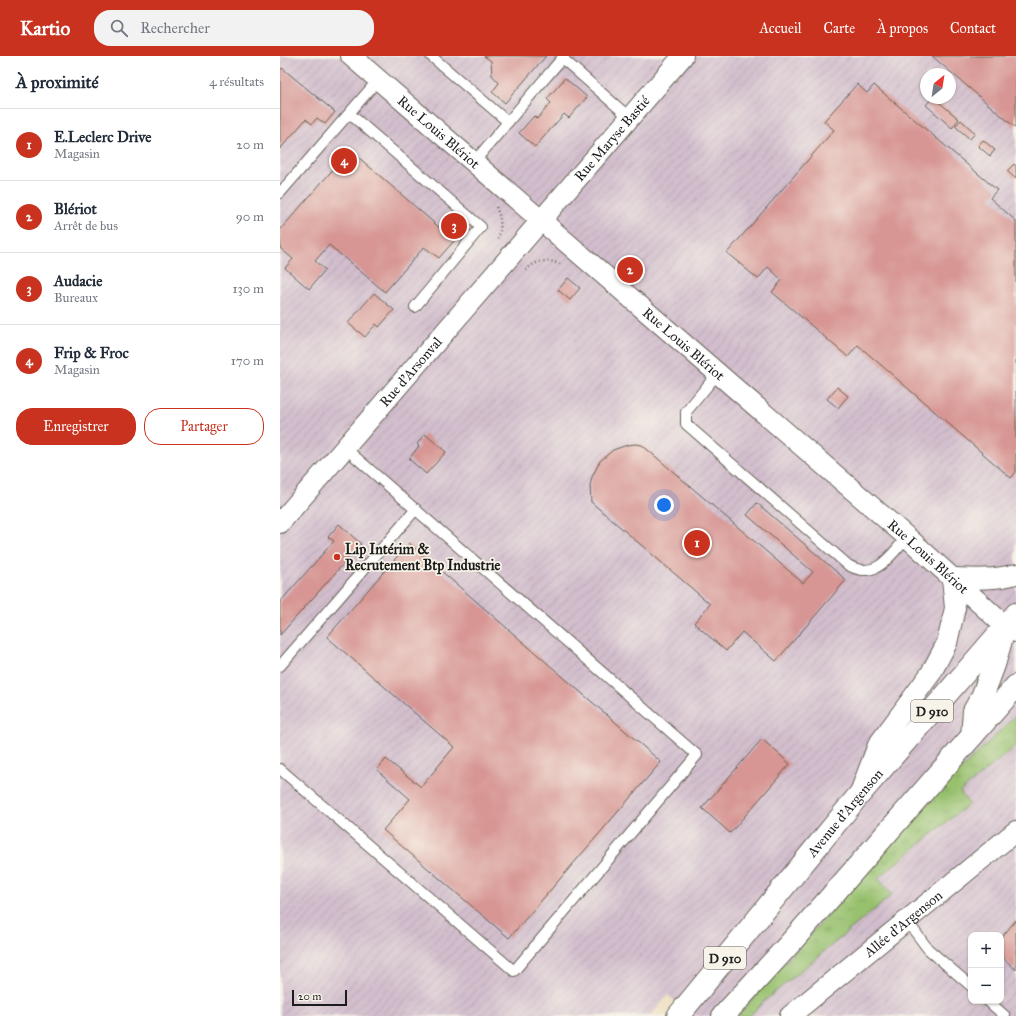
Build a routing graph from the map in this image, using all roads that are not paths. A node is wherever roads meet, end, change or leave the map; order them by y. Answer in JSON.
{"nodes":[{"id":1,"x":351,"y":56,"type":"edge"},
{"id":2,"x":431,"y":56,"type":"edge"},
{"id":3,"x":683,"y":56,"type":"edge"},
{"id":4,"x":563,"y":57,"type":"edge"},
{"id":5,"x":378,"y":80,"type":"junction"},
{"id":6,"x":350,"y":114,"type":"junction"},
{"id":7,"x":630,"y":118,"type":"junction"},
{"id":8,"x":508,"y":122,"type":"junction"},
{"id":9,"x":474,"y":162,"type":"junction"},
{"id":10,"x":280,"y":193,"type":"edge"},
{"id":11,"x":542,"y":220,"type":"junction"},
{"id":12,"x":415,"y":308,"type":"dead end"},
{"id":13,"x":718,"y":373,"type":"junction"},
{"id":14,"x":345,"y":448,"type":"junction"},
{"id":15,"x":416,"y":509,"type":"junction"},
{"id":16,"x":280,"y":524,"type":"edge"},
{"id":17,"x":907,"y":537,"type":"junction"},
{"id":18,"x":1016,"y":574,"type":"edge"},
{"id":19,"x":952,"y":578,"type":"junction"},
{"id":20,"x":1012,"y":624,"type":"edge"},
{"id":21,"x":280,"y":666,"type":"edge"},
{"id":22,"x":1012,"y":696,"type":"edge"},
{"id":23,"x":972,"y":736,"type":"junction"},
{"id":24,"x":280,"y":769,"type":"edge"},
{"id":25,"x":859,"y":795,"type":"junction"},
{"id":26,"x":1016,"y":831,"type":"edge"},
{"id":27,"x":907,"y":921,"type":"junction"},
{"id":28,"x":968,"y":983,"type":"edge"},
{"id":29,"x":991,"y":1004,"type":"edge"},
{"id":30,"x":678,"y":1016,"type":"edge"},
{"id":31,"x":724,"y":1016,"type":"edge"},
{"id":32,"x":790,"y":1016,"type":"edge"},
{"id":33,"x":1005,"y":1016,"type":"edge"}],
"edges":[{"from":1,"to":5,"type":"street","name":"Rue Louis Blériot"},
{"from":2,"to":8,"type":"lane"},
{"from":3,"to":7,"type":"street","name":"Rue Maryse Bastié"},
{"from":4,"to":7,"type":"lane"},
{"from":4,"to":8,"type":"lane"},
{"from":5,"to":6,"type":"lane"},
{"from":5,"to":9,"type":"street","name":"Rue Louis Blériot"},
{"from":6,"to":10,"type":"lane"},
{"from":6,"to":12,"type":"lane"},
{"from":7,"to":11,"type":"street","name":"Rue Maryse Bastié"},
{"from":8,"to":9,"type":"lane"},
{"from":9,"to":11,"type":"street","name":"Rue Louis Blériot"},
{"from":11,"to":13,"type":"street","name":"Rue Louis Blériot"},
{"from":11,"to":14,"type":"street","name":"Rue d'Arsonval"},
{"from":13,"to":17,"type":"street","name":"Rue Louis Blériot"},
{"from":13,"to":17,"type":"lane"},
{"from":14,"to":15,"type":"lane"},
{"from":14,"to":16,"type":"street","name":"Rue d'Arsonval"},
{"from":15,"to":21,"type":"lane"},
{"from":15,"to":24,"type":"lane"},
{"from":17,"to":19,"type":"street","name":"Rue Louis Blériot"},
{"from":18,"to":19,"type":"street"},
{"from":19,"to":20,"type":"street","name":"Rue Louis Blériot"},
{"from":19,"to":25,"type":"street"},
{"from":20,"to":23,"type":"main road"},
{"from":20,"to":25,"type":"main road","name":"Avenue d'Argenson","number":"D 910"},
{"from":22,"to":23,"type":"main road","number":"D 910"},
{"from":23,"to":31,"type":"main road","number":"D 910"},
{"from":25,"to":30,"type":"main road","name":"Avenue d'Argenson","number":"D 910"},
{"from":26,"to":27,"type":"street","name":"Allée d’Argenson"},
{"from":27,"to":28,"type":"lane"},
{"from":27,"to":32,"type":"street","name":"Allée d’Argenson"},
{"from":29,"to":33,"type":"lane"}]}
